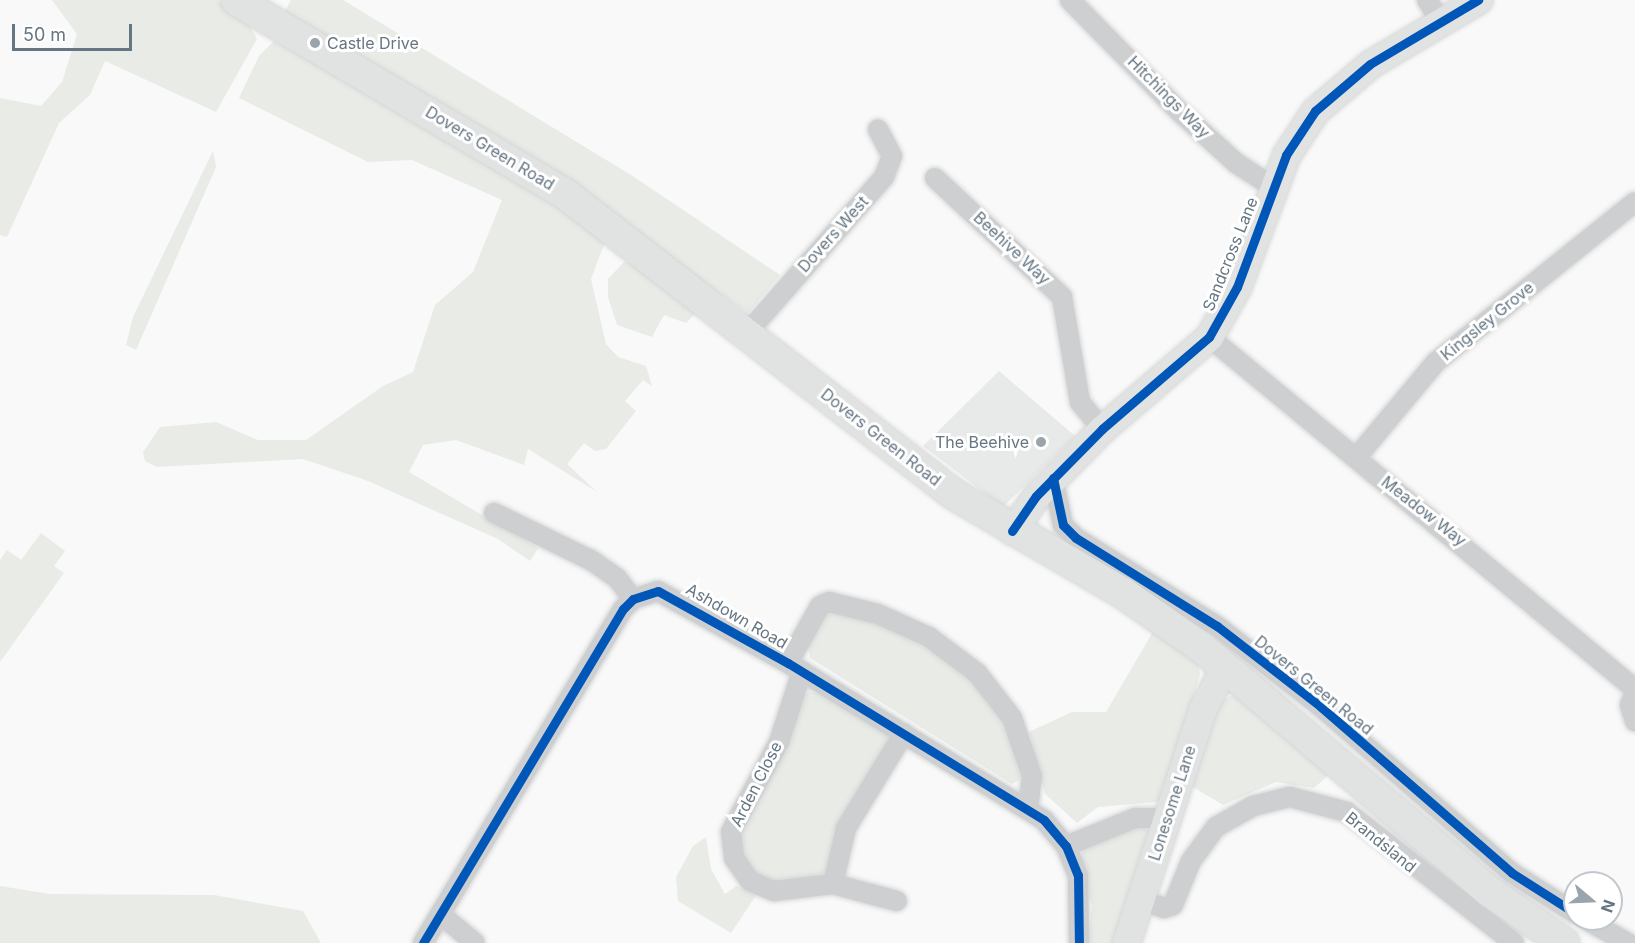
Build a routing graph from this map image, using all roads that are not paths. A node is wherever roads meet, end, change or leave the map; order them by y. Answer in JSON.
{"nodes":[{"id":1,"x":236,"y":0,"type":"edge"},
{"id":2,"x":1070,"y":0,"type":"edge"},
{"id":3,"x":1478,"y":0,"type":"edge"},
{"id":4,"x":270,"y":9,"type":"edge"},
{"id":5,"x":1434,"y":10,"type":"edge"},
{"id":6,"x":878,"y":130,"type":"dead end"},
{"id":7,"x":935,"y":178,"type":"dead end"},
{"id":8,"x":1273,"y":187,"type":"junction"},
{"id":9,"x":1635,"y":202,"type":"edge"},
{"id":10,"x":747,"y":333,"type":"junction"},
{"id":11,"x":1209,"y":337,"type":"junction"},
{"id":12,"x":1102,"y":429,"type":"junction"},
{"id":13,"x":1356,"y":458,"type":"junction"},
{"id":14,"x":1053,"y":478,"type":"junction"},
{"id":15,"x":494,"y":513,"type":"dead end"},
{"id":16,"x":1012,"y":531,"type":"junction"},
{"id":17,"x":633,"y":599,"type":"junction"},
{"id":18,"x":1210,"y":637,"type":"junction"},
{"id":19,"x":1225,"y":666,"type":"junction"},
{"id":20,"x":795,"y":667,"type":"junction"},
{"id":21,"x":1635,"y":691,"type":"edge"},
{"id":22,"x":1635,"y":722,"type":"edge"},
{"id":23,"x":904,"y":733,"type":"junction"},
{"id":24,"x":1028,"y":808,"type":"junction"},
{"id":25,"x":1167,"y":818,"type":"junction"},
{"id":26,"x":1066,"y":846,"type":"junction"},
{"id":27,"x":833,"y":884,"type":"junction"},
{"id":28,"x":1140,"y":900,"type":"junction"},
{"id":29,"x":897,"y":901,"type":"dead end"},
{"id":30,"x":1563,"y":905,"type":"edge"},
{"id":31,"x":440,"y":914,"type":"junction"},
{"id":32,"x":1606,"y":931,"type":"edge"},
{"id":33,"x":423,"y":943,"type":"edge"},
{"id":34,"x":475,"y":943,"type":"edge"},
{"id":35,"x":1079,"y":943,"type":"edge"},
{"id":36,"x":1126,"y":943,"type":"edge"},
{"id":37,"x":1514,"y":943,"type":"edge"},
{"id":38,"x":1564,"y":943,"type":"edge"},
{"id":39,"x":1628,"y":943,"type":"edge"}],
"edges":[{"from":1,"to":4,"type":"main road","name":"Dovers Green Road"},
{"from":2,"to":8,"type":"street","name":"Hitchings Way"},
{"from":3,"to":5,"type":"street","name":"Sandcross Lane"},
{"from":4,"to":10,"type":"main road","name":"Dovers Green Road"},
{"from":5,"to":8,"type":"street","name":"Sandcross Lane"},
{"from":6,"to":10,"type":"street","name":"Dovers West"},
{"from":7,"to":12,"type":"street","name":"Beehive Way"},
{"from":8,"to":11,"type":"street","name":"Sandcross Lane"},
{"from":9,"to":13,"type":"street","name":"Kingsley Grove"},
{"from":10,"to":16,"type":"main road","name":"Dovers Green Road"},
{"from":11,"to":12,"type":"street","name":"Sandcross Lane"},
{"from":11,"to":13,"type":"street","name":"Meadow Way"},
{"from":12,"to":14,"type":"street","name":"Sandcross Lane"},
{"from":13,"to":21,"type":"street","name":"Meadow Way"},
{"from":14,"to":16,"type":"street","name":"Sandcross Lane"},
{"from":14,"to":18,"type":"street","name":"Dovers Green Road"},
{"from":15,"to":17,"type":"street"},
{"from":16,"to":18,"type":"main road","name":"Dovers Green Road"},
{"from":17,"to":20,"type":"street","name":"Ashdown Road"},
{"from":17,"to":31,"type":"street"},
{"from":18,"to":19,"type":"main road","name":"Dovers Green Road"},
{"from":18,"to":30,"type":"street","name":"Dovers Green Road"},
{"from":19,"to":25,"type":"street","name":"Lonesome Lane"},
{"from":19,"to":38,"type":"main road","name":"Dovers Green Road"},
{"from":20,"to":23,"type":"street","name":"Ashdown Road"},
{"from":20,"to":24,"type":"street","name":"Arden Close"},
{"from":20,"to":27,"type":"street","name":"Arden Close"},
{"from":21,"to":22,"type":"street"},
{"from":23,"to":24,"type":"street","name":"Ashdown Road"},
{"from":23,"to":27,"type":"street"},
{"from":24,"to":26,"type":"street","name":"Ashdown Road"},
{"from":25,"to":26,"type":"street"},
{"from":25,"to":28,"type":"street","name":"Lonesome Lane"},
{"from":26,"to":35,"type":"street"},
{"from":27,"to":29,"type":"street","name":"Arden Close"},
{"from":28,"to":36,"type":"street","name":"Lonesome Lane"},
{"from":28,"to":37,"type":"street","name":"Brandsland"},
{"from":31,"to":33,"type":"street"},
{"from":31,"to":34,"type":"street"},
{"from":32,"to":39,"type":"street"}]}
